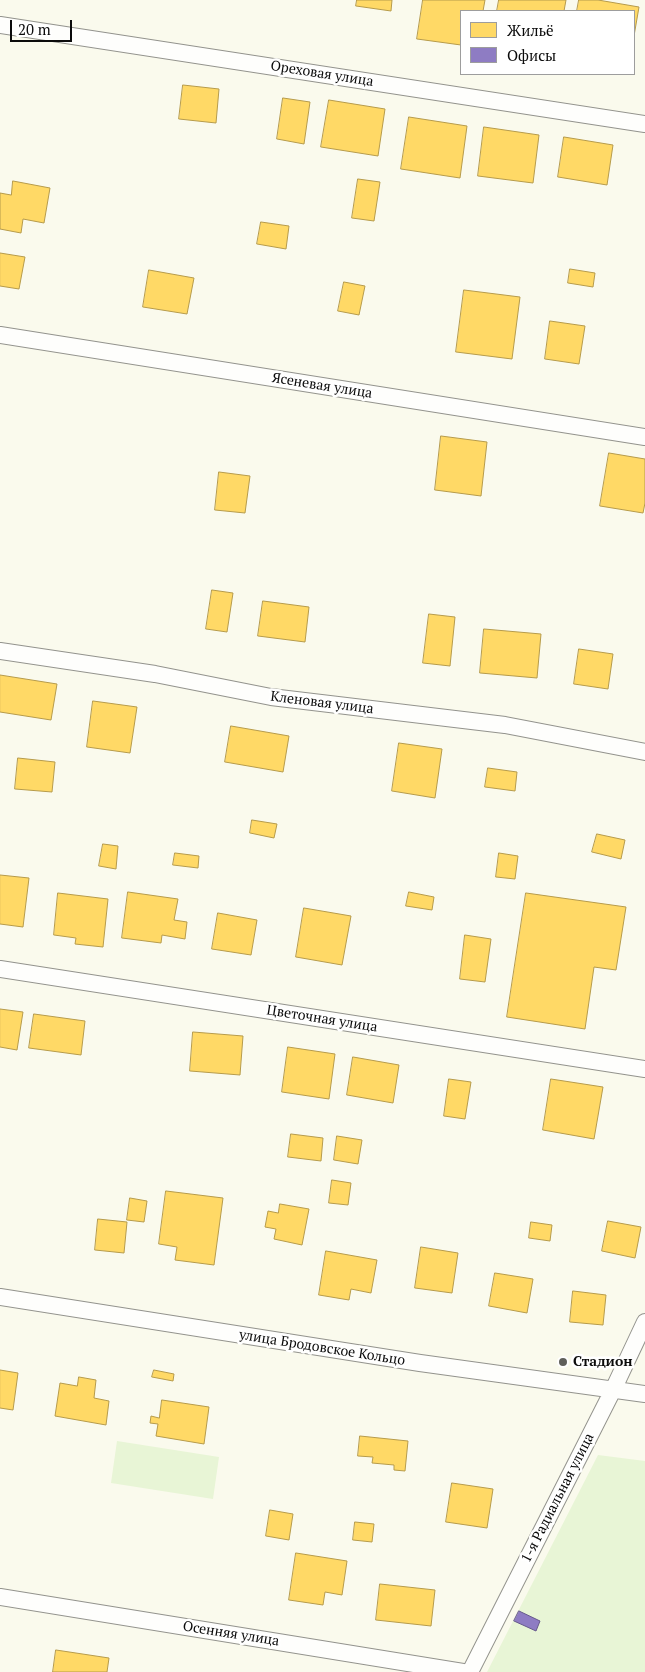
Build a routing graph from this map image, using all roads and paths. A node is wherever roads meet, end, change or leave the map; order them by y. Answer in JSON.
{"nodes":[{"id":1,"x":0,"y":25,"type":"edge"},
{"id":2,"x":645,"y":124,"type":"edge"},
{"id":3,"x":0,"y":334,"type":"edge"},
{"id":4,"x":645,"y":437,"type":"edge"},
{"id":5,"x":0,"y":651,"type":"edge"},
{"id":6,"x":645,"y":752,"type":"edge"},
{"id":7,"x":0,"y":969,"type":"edge"},
{"id":8,"x":645,"y":1069,"type":"edge"},
{"id":9,"x":0,"y":1297,"type":"edge"},
{"id":10,"x":645,"y":1322,"type":"edge"},
{"id":11,"x":613,"y":1390,"type":"junction"},
{"id":12,"x":645,"y":1394,"type":"edge"},
{"id":13,"x":0,"y":1597,"type":"edge"},
{"id":14,"x":463,"y":1672,"type":"edge"},
{"id":15,"x":470,"y":1672,"type":"edge"}],
"edges":[{"from":1,"to":2,"type":"street","name":"Ореховая улица"},
{"from":3,"to":4,"type":"street","name":"Ясеневая улица"},
{"from":5,"to":6,"type":"street","name":"Кленовая улица"},
{"from":7,"to":8,"type":"street","name":"Цветочная улица"},
{"from":9,"to":11,"type":"street","name":"улица Бродовское Кольцо"},
{"from":10,"to":11,"type":"street","name":"1-я Радиальная улица"},
{"from":11,"to":12,"type":"street","name":"улица Бродовское Кольцо"},
{"from":11,"to":15,"type":"street","name":"1-я Радиальная улица"},
{"from":13,"to":14,"type":"street","name":"Осенняя улица"}]}
